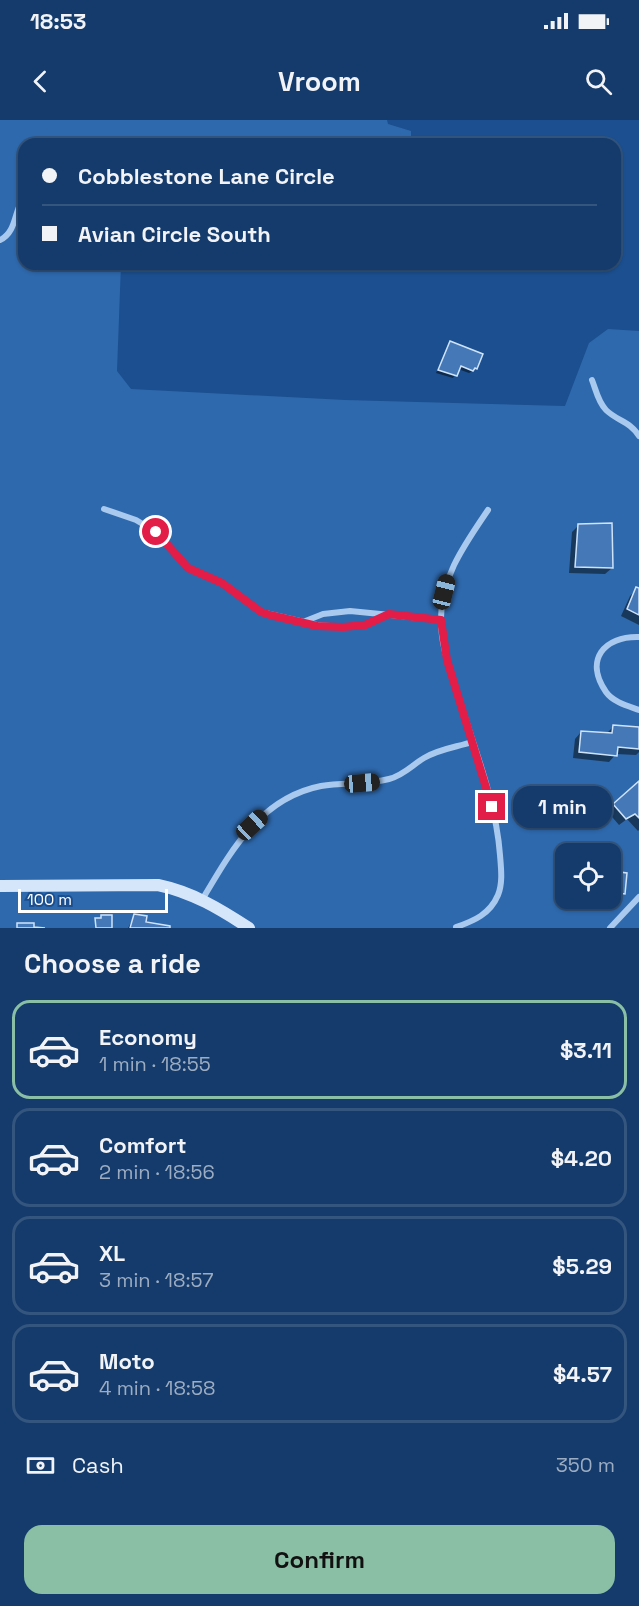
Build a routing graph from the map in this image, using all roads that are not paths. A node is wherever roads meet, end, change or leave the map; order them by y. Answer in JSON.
{"nodes":[{"id":1,"x":18,"y":212,"type":"edge"},
{"id":2,"x":0,"y":240,"type":"edge"},
{"id":3,"x":592,"y":380,"type":"dead end"},
{"id":4,"x":639,"y":436,"type":"edge"},
{"id":5,"x":104,"y":510,"type":"dead end"},
{"id":6,"x":488,"y":510,"type":"dead end"},
{"id":7,"x":389,"y":614,"type":"junction"},
{"id":8,"x":441,"y":620,"type":"junction"},
{"id":9,"x":301,"y":623,"type":"junction"},
{"id":10,"x":639,"y":637,"type":"edge"},
{"id":11,"x":639,"y":710,"type":"edge"},
{"id":12,"x":472,"y":742,"type":"junction"},
{"id":13,"x":0,"y":886,"type":"edge"},
{"id":14,"x":639,"y":897,"type":"edge"},
{"id":15,"x":202,"y":900,"type":"junction"},
{"id":16,"x":456,"y":927,"type":"edge"},
{"id":17,"x":249,"y":928,"type":"edge"},
{"id":18,"x":610,"y":928,"type":"edge"}],
"edges":[{"from":1,"to":2,"type":"street"},
{"from":3,"to":4,"type":"street"},
{"from":5,"to":9,"type":"street"},
{"from":6,"to":8,"type":"street"},
{"from":7,"to":8,"type":"street"},
{"from":7,"to":9,"type":"street"},
{"from":7,"to":9,"type":"street"},
{"from":8,"to":12,"type":"street"},
{"from":10,"to":11,"type":"street"},
{"from":12,"to":15,"type":"street"},
{"from":12,"to":16,"type":"street"},
{"from":13,"to":15,"type":"main road"},
{"from":14,"to":18,"type":"street"},
{"from":15,"to":17,"type":"main road"}]}
